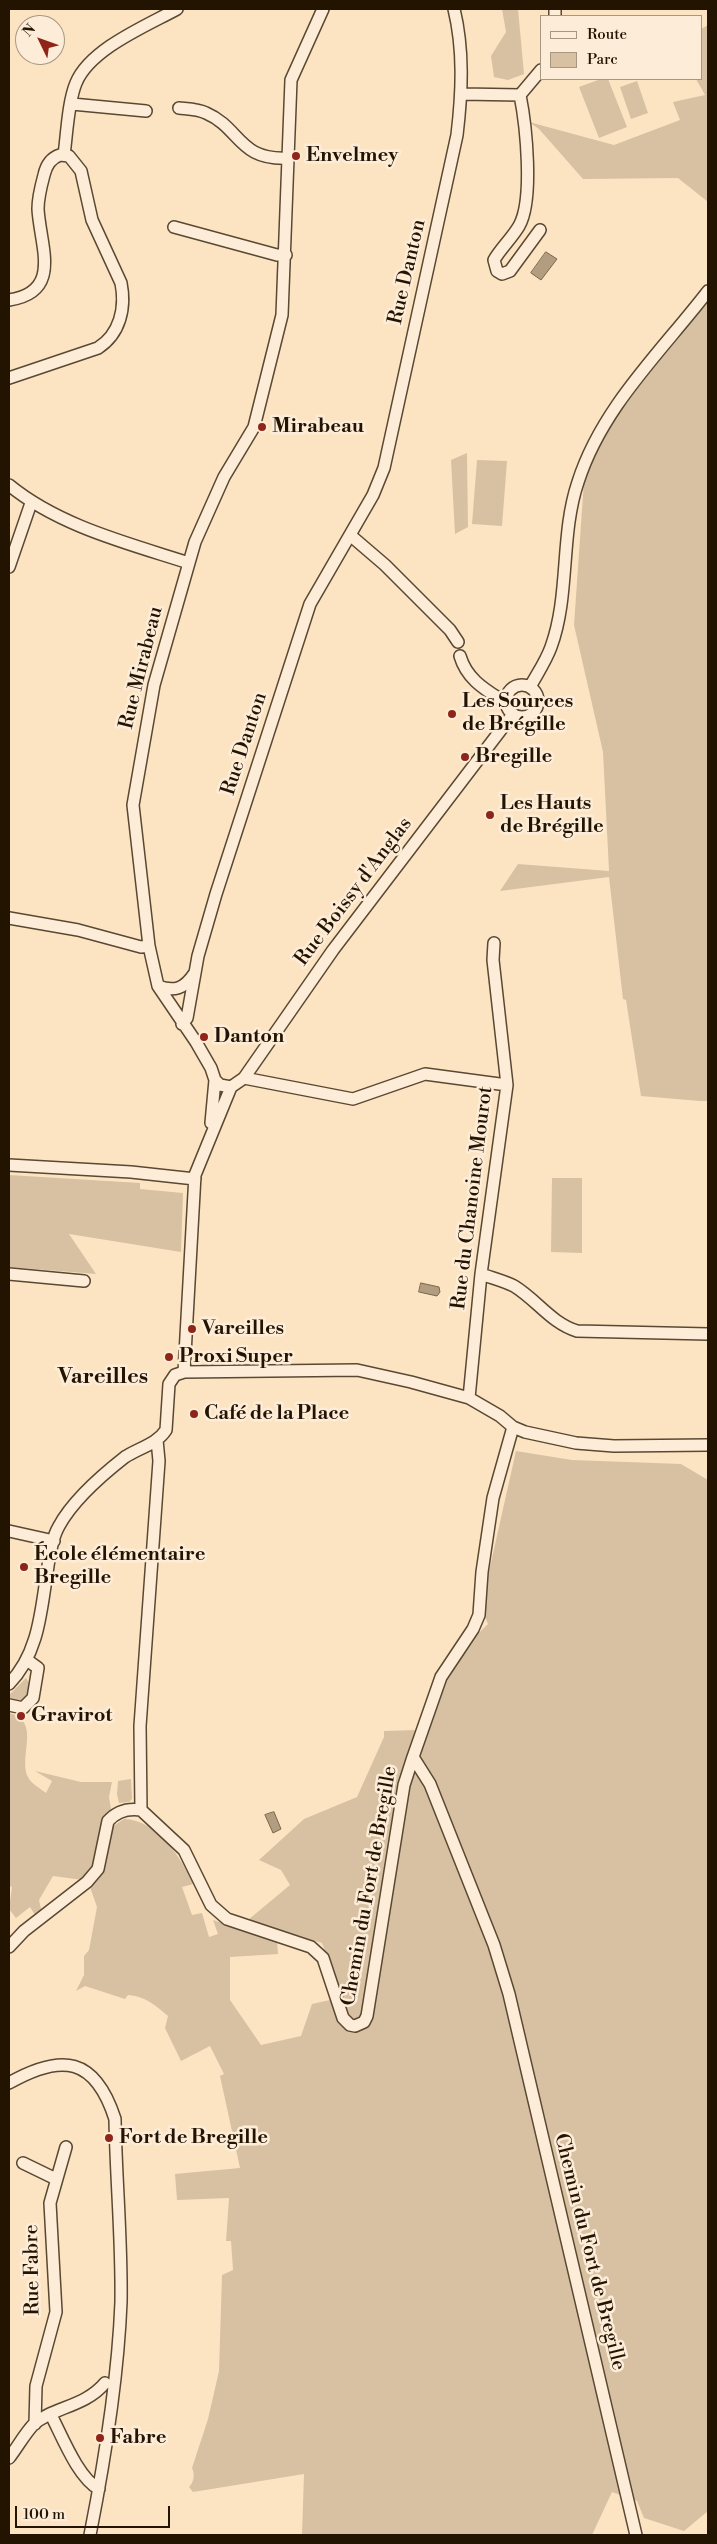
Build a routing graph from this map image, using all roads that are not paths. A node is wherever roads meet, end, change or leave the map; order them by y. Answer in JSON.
{"nodes":[{"id":1,"x":177,"y":9,"type":"edge"},
{"id":2,"x":323,"y":9,"type":"edge"},
{"id":3,"x":454,"y":9,"type":"edge"},
{"id":4,"x":540,"y":71,"type":"edge"},
{"id":5,"x":462,"y":94,"type":"junction"},
{"id":6,"x":520,"y":95,"type":"junction"},
{"id":7,"x":72,"y":104,"type":"junction"},
{"id":8,"x":179,"y":108,"type":"dead end"},
{"id":9,"x":146,"y":110,"type":"dead end"},
{"id":10,"x":64,"y":155,"type":"junction"},
{"id":11,"x":289,"y":158,"type":"junction"},
{"id":12,"x":174,"y":227,"type":"dead end"},
{"id":13,"x":540,"y":230,"type":"dead end"},
{"id":14,"x":286,"y":255,"type":"junction"},
{"id":15,"x":708,"y":292,"type":"edge"},
{"id":16,"x":9,"y":300,"type":"edge"},
{"id":17,"x":9,"y":378,"type":"edge"},
{"id":18,"x":9,"y":484,"type":"edge"},
{"id":19,"x":31,"y":503,"type":"junction"},
{"id":20,"x":350,"y":535,"type":"junction"},
{"id":21,"x":189,"y":563,"type":"junction"},
{"id":22,"x":9,"y":567,"type":"edge"},
{"id":23,"x":458,"y":642,"type":"dead end"},
{"id":24,"x":460,"y":656,"type":"dead end"},
{"id":25,"x":530,"y":688,"type":"junction"},
{"id":26,"x":506,"y":704,"type":"junction"},
{"id":27,"x":512,"y":714,"type":"junction"},
{"id":28,"x":9,"y":918,"type":"edge"},
{"id":29,"x":494,"y":943,"type":"dead end"},
{"id":30,"x":149,"y":946,"type":"junction"},
{"id":31,"x":195,"y":973,"type":"junction"},
{"id":32,"x":158,"y":986,"type":"junction"},
{"id":33,"x":182,"y":1024,"type":"junction"},
{"id":34,"x":244,"y":1078,"type":"junction"},
{"id":35,"x":223,"y":1085,"type":"junction"},
{"id":36,"x":507,"y":1085,"type":"junction"},
{"id":37,"x":206,"y":1143,"type":"junction"},
{"id":38,"x":9,"y":1165,"type":"edge"},
{"id":39,"x":195,"y":1179,"type":"junction"},
{"id":40,"x":9,"y":1274,"type":"edge"},
{"id":41,"x":481,"y":1274,"type":"junction"},
{"id":42,"x":84,"y":1282,"type":"dead end"},
{"id":43,"x":708,"y":1334,"type":"edge"},
{"id":44,"x":184,"y":1372,"type":"junction"},
{"id":45,"x":469,"y":1398,"type":"junction"},
{"id":46,"x":513,"y":1427,"type":"junction"},
{"id":47,"x":157,"y":1440,"type":"junction"},
{"id":48,"x":708,"y":1445,"type":"edge"},
{"id":49,"x":9,"y":1531,"type":"edge"},
{"id":50,"x":54,"y":1541,"type":"junction"},
{"id":51,"x":28,"y":1660,"type":"junction"},
{"id":52,"x":9,"y":1684,"type":"edge"},
{"id":53,"x":9,"y":1705,"type":"edge"},
{"id":54,"x":413,"y":1757,"type":"junction"},
{"id":55,"x":141,"y":1810,"type":"junction"},
{"id":56,"x":9,"y":1947,"type":"edge"},
{"id":57,"x":9,"y":2083,"type":"edge"},
{"id":58,"x":66,"y":2147,"type":"dead end"},
{"id":59,"x":23,"y":2163,"type":"dead end"},
{"id":60,"x":56,"y":2179,"type":"junction"},
{"id":61,"x":105,"y":2383,"type":"dead end"},
{"id":62,"x":51,"y":2415,"type":"junction"},
{"id":63,"x":35,"y":2424,"type":"junction"},
{"id":64,"x":9,"y":2458,"type":"edge"},
{"id":65,"x":99,"y":2489,"type":"junction"},
{"id":66,"x":90,"y":2535,"type":"edge"},
{"id":67,"x":636,"y":2535,"type":"edge"}],
"edges":[{"from":1,"to":7,"type":"street"},
{"from":2,"to":11,"type":"street","name":"Rue Mirabeau"},
{"from":3,"to":5,"type":"street","name":"Rue Danton"},
{"from":4,"to":6,"type":"street"},
{"from":5,"to":6,"type":"street"},
{"from":5,"to":20,"type":"street","name":"Rue Danton"},
{"from":6,"to":13,"type":"street"},
{"from":7,"to":9,"type":"street"},
{"from":7,"to":10,"type":"street"},
{"from":8,"to":11,"type":"street"},
{"from":10,"to":16,"type":"street"},
{"from":10,"to":17,"type":"street"},
{"from":11,"to":14,"type":"street","name":"Rue Mirabeau"},
{"from":12,"to":14,"type":"street"},
{"from":14,"to":21,"type":"street","name":"Rue Mirabeau"},
{"from":15,"to":25,"type":"street"},
{"from":18,"to":19,"type":"street"},
{"from":19,"to":21,"type":"street"},
{"from":19,"to":22,"type":"street"},
{"from":20,"to":23,"type":"street"},
{"from":20,"to":31,"type":"street","name":"Rue Danton"},
{"from":21,"to":30,"type":"street","name":"Rue Mirabeau"},
{"from":24,"to":26,"type":"street"},
{"from":25,"to":26,"type":"street"},
{"from":25,"to":27,"type":"street"},
{"from":26,"to":27,"type":"street"},
{"from":27,"to":34,"type":"street","name":"Rue Boissy d'Anglas"},
{"from":28,"to":30,"type":"street"},
{"from":29,"to":36,"type":"street","name":"Rue du Chanoine Mourot"},
{"from":30,"to":32,"type":"street","name":"Rue Mirabeau"},
{"from":31,"to":32,"type":"street"},
{"from":31,"to":33,"type":"street","name":"Rue Danton"},
{"from":32,"to":33,"type":"street","name":"Rue Mirabeau"},
{"from":33,"to":35,"type":"street","name":"Rue Mirabeau"},
{"from":34,"to":35,"type":"street","name":"Rue Boissy d'Anglas"},
{"from":34,"to":36,"type":"street"},
{"from":35,"to":37,"type":"street"},
{"from":35,"to":37,"type":"street"},
{"from":36,"to":41,"type":"street","name":"Rue du Chanoine Mourot"},
{"from":37,"to":39,"type":"street"},
{"from":38,"to":39,"type":"street"},
{"from":39,"to":44,"type":"street"},
{"from":40,"to":42,"type":"street"},
{"from":41,"to":43,"type":"street"},
{"from":41,"to":45,"type":"street","name":"Rue du Chanoine Mourot"},
{"from":44,"to":45,"type":"street"},
{"from":44,"to":47,"type":"street"},
{"from":45,"to":46,"type":"street"},
{"from":46,"to":48,"type":"street"},
{"from":46,"to":54,"type":"street"},
{"from":47,"to":50,"type":"street"},
{"from":47,"to":55,"type":"street"},
{"from":49,"to":50,"type":"street"},
{"from":50,"to":51,"type":"street"},
{"from":51,"to":52,"type":"street"},
{"from":51,"to":53,"type":"street"},
{"from":54,"to":55,"type":"street","name":"Chemin du Fort de Bregille"},
{"from":54,"to":67,"type":"street","name":"Chemin du Fort de Bregille"},
{"from":55,"to":56,"type":"street"},
{"from":57,"to":65,"type":"street"},
{"from":58,"to":60,"type":"street","name":"Rue Fabre"},
{"from":59,"to":60,"type":"street"},
{"from":60,"to":63,"type":"street","name":"Rue Fabre"},
{"from":61,"to":62,"type":"street"},
{"from":62,"to":63,"type":"street"},
{"from":62,"to":65,"type":"street"},
{"from":63,"to":64,"type":"street"},
{"from":65,"to":66,"type":"street"}]}
